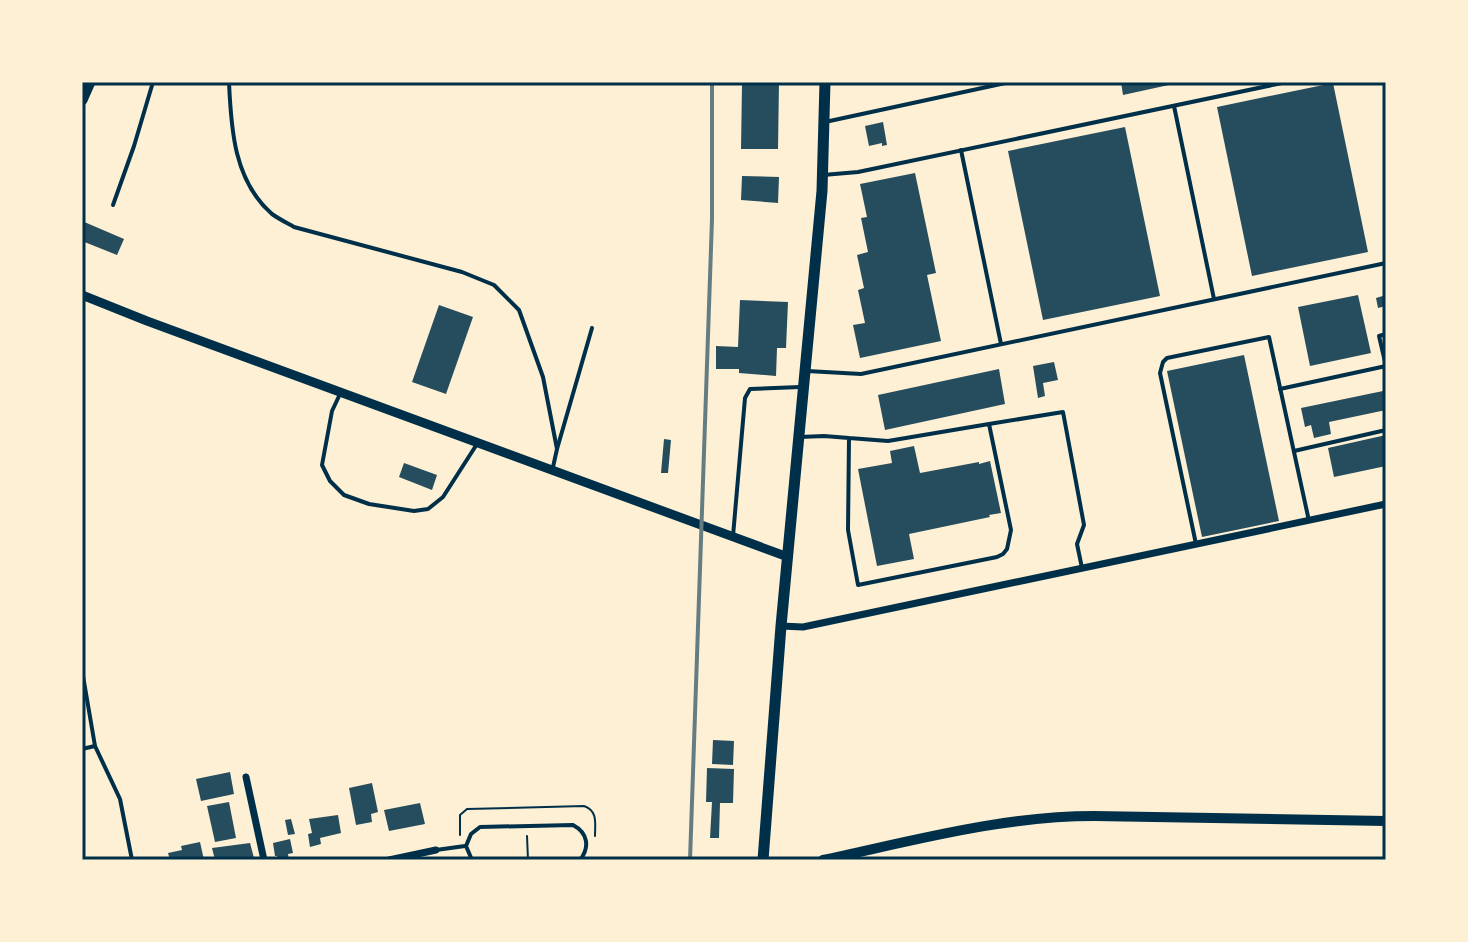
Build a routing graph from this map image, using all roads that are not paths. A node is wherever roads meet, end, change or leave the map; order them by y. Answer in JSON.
{"nodes":[{"id":1,"x":90,"y":82,"type":"edge"},
{"id":2,"x":153,"y":82,"type":"edge"},
{"id":3,"x":229,"y":82,"type":"edge"},
{"id":4,"x":825,"y":82,"type":"edge"},
{"id":5,"x":1010,"y":82,"type":"edge"},
{"id":6,"x":1287,"y":82,"type":"edge"},
{"id":7,"x":82,"y":100,"type":"edge"},
{"id":8,"x":1174,"y":106,"type":"junction"},
{"id":9,"x":825,"y":122,"type":"junction"},
{"id":10,"x":961,"y":150,"type":"junction"},
{"id":11,"x":823,"y":175,"type":"junction"},
{"id":12,"x":113,"y":205,"type":"dead end"},
{"id":13,"x":1386,"y":263,"type":"edge"},
{"id":14,"x":82,"y":295,"type":"edge"},
{"id":15,"x":1214,"y":299,"type":"junction"},
{"id":16,"x":592,"y":328,"type":"dead end"},
{"id":17,"x":1386,"y":334,"type":"edge"},
{"id":18,"x":1001,"y":344,"type":"junction"},
{"id":19,"x":804,"y":371,"type":"junction"},
{"id":20,"x":803,"y":387,"type":"junction"},
{"id":21,"x":1280,"y":389,"type":"junction"},
{"id":22,"x":341,"y":392,"type":"junction"},
{"id":23,"x":989,"y":424,"type":"junction"},
{"id":24,"x":1386,"y":430,"type":"edge"},
{"id":25,"x":798,"y":437,"type":"junction"},
{"id":26,"x":849,"y":438,"type":"junction"},
{"id":27,"x":478,"y":443,"type":"junction"},
{"id":28,"x":557,"y":449,"type":"junction"},
{"id":29,"x":1294,"y":451,"type":"junction"},
{"id":30,"x":553,"y":470,"type":"junction"},
{"id":31,"x":1386,"y":504,"type":"edge"},
{"id":32,"x":1309,"y":521,"type":"junction"},
{"id":33,"x":733,"y":536,"type":"junction"},
{"id":34,"x":1196,"y":544,"type":"junction"},
{"id":35,"x":788,"y":557,"type":"junction"},
{"id":36,"x":1082,"y":568,"type":"junction"},
{"id":37,"x":781,"y":626,"type":"junction"},
{"id":38,"x":82,"y":670,"type":"edge"},
{"id":39,"x":95,"y":746,"type":"junction"},
{"id":40,"x":82,"y":749,"type":"edge"},
{"id":41,"x":246,"y":777,"type":"dead end"},
{"id":42,"x":1386,"y":821,"type":"edge"},
{"id":43,"x":466,"y":846,"type":"junction"},
{"id":44,"x":436,"y":850,"type":"joint"},
{"id":45,"x":132,"y":860,"type":"edge"},
{"id":46,"x":264,"y":860,"type":"edge"},
{"id":47,"x":389,"y":860,"type":"edge"},
{"id":48,"x":472,"y":860,"type":"edge"},
{"id":49,"x":580,"y":860,"type":"edge"},
{"id":50,"x":763,"y":860,"type":"edge"},
{"id":51,"x":823,"y":860,"type":"edge"}],
"edges":[{"from":1,"to":7,"type":"main road"},
{"from":2,"to":12,"type":"lane"},
{"from":3,"to":28,"type":"lane"},
{"from":4,"to":9,"type":"main road"},
{"from":5,"to":9,"type":"lane"},
{"from":6,"to":8,"type":"lane"},
{"from":8,"to":10,"type":"lane"},
{"from":8,"to":15,"type":"lane"},
{"from":9,"to":11,"type":"main road"},
{"from":10,"to":11,"type":"lane"},
{"from":10,"to":18,"type":"lane"},
{"from":11,"to":19,"type":"main road"},
{"from":13,"to":15,"type":"lane"},
{"from":14,"to":22,"type":"street"},
{"from":15,"to":18,"type":"lane"},
{"from":16,"to":28,"type":"lane"},
{"from":17,"to":21,"type":"lane"},
{"from":18,"to":19,"type":"lane"},
{"from":19,"to":20,"type":"main road"},
{"from":20,"to":25,"type":"main road"},
{"from":20,"to":33,"type":"lane"},
{"from":21,"to":29,"type":"lane"},
{"from":21,"to":34,"type":"lane"},
{"from":22,"to":27,"type":"street"},
{"from":22,"to":27,"type":"lane"},
{"from":23,"to":26,"type":"lane"},
{"from":23,"to":26,"type":"lane"},
{"from":23,"to":36,"type":"lane"},
{"from":24,"to":29,"type":"lane"},
{"from":25,"to":26,"type":"lane"},
{"from":25,"to":35,"type":"main road"},
{"from":27,"to":30,"type":"street"},
{"from":28,"to":30,"type":"lane"},
{"from":29,"to":32,"type":"lane"},
{"from":30,"to":33,"type":"street"},
{"from":31,"to":32,"type":"street"},
{"from":32,"to":34,"type":"street"},
{"from":33,"to":35,"type":"street"},
{"from":34,"to":36,"type":"street"},
{"from":35,"to":37,"type":"main road"},
{"from":36,"to":37,"type":"street"},
{"from":37,"to":50,"type":"main road"},
{"from":38,"to":39,"type":"lane"},
{"from":39,"to":40,"type":"lane"},
{"from":39,"to":45,"type":"lane"},
{"from":41,"to":46,"type":"street"},
{"from":42,"to":51,"type":"main road"},
{"from":43,"to":44,"type":"lane"},
{"from":43,"to":48,"type":"lane"},
{"from":43,"to":49,"type":"lane"},
{"from":44,"to":47,"type":"street"}]}
